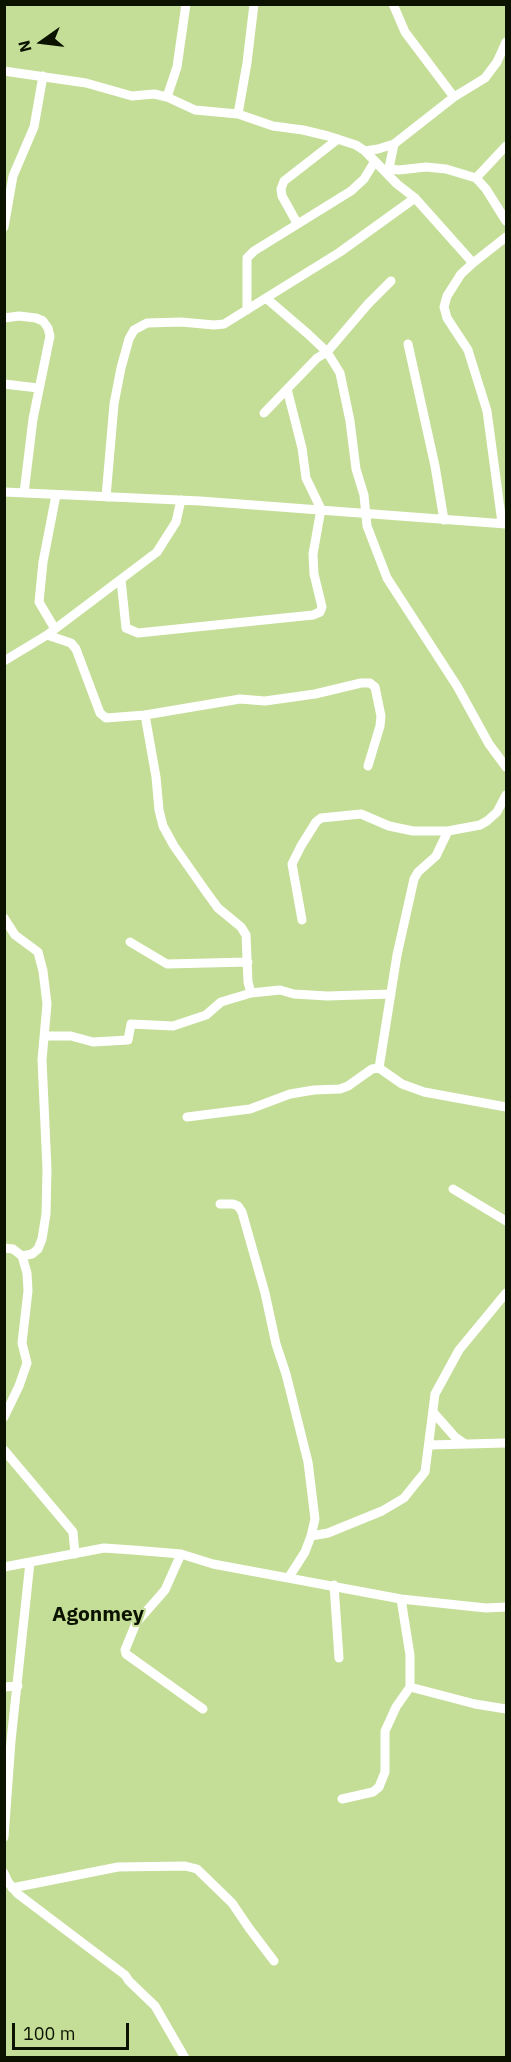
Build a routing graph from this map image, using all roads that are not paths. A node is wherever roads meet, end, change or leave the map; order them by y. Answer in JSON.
{"nodes":[{"id":1,"x":186,"y":4,"type":"edge"},
{"id":2,"x":254,"y":4,"type":"edge"},
{"id":3,"x":393,"y":4,"type":"edge"},
{"id":4,"x":507,"y":42,"type":"edge"},
{"id":5,"x":4,"y":71,"type":"edge"},
{"id":6,"x":43,"y":76,"type":"junction"},
{"id":7,"x":166,"y":96,"type":"junction"},
{"id":8,"x":454,"y":97,"type":"junction"},
{"id":9,"x":238,"y":114,"type":"junction"},
{"id":10,"x":338,"y":139,"type":"junction"},
{"id":11,"x":394,"y":144,"type":"junction"},
{"id":12,"x":507,"y":147,"type":"edge"},
{"id":13,"x":365,"y":151,"type":"junction"},
{"id":14,"x":375,"y":161,"type":"junction"},
{"id":15,"x":389,"y":172,"type":"junction"},
{"id":16,"x":477,"y":178,"type":"junction"},
{"id":17,"x":415,"y":198,"type":"junction"},
{"id":18,"x":507,"y":221,"type":"edge"},
{"id":19,"x":297,"y":223,"type":"junction"},
{"id":20,"x":4,"y":227,"type":"edge"},
{"id":21,"x":507,"y":237,"type":"edge"},
{"id":22,"x":473,"y":263,"type":"junction"},
{"id":23,"x":391,"y":281,"type":"dead end"},
{"id":24,"x":266,"y":298,"type":"junction"},
{"id":25,"x":247,"y":310,"type":"junction"},
{"id":26,"x":4,"y":318,"type":"edge"},
{"id":27,"x":408,"y":344,"type":"dead end"},
{"id":28,"x":327,"y":352,"type":"junction"},
{"id":29,"x":4,"y":384,"type":"edge"},
{"id":30,"x":38,"y":388,"type":"junction"},
{"id":31,"x":287,"y":389,"type":"junction"},
{"id":32,"x":264,"y":413,"type":"dead end"},
{"id":33,"x":4,"y":492,"type":"edge"},
{"id":34,"x":24,"y":493,"type":"junction"},
{"id":35,"x":56,"y":495,"type":"junction"},
{"id":36,"x":106,"y":497,"type":"junction"},
{"id":37,"x":181,"y":500,"type":"junction"},
{"id":38,"x":321,"y":509,"type":"junction"},
{"id":39,"x":364,"y":512,"type":"junction"},
{"id":40,"x":444,"y":520,"type":"junction"},
{"id":41,"x":504,"y":524,"type":"edge"},
{"id":42,"x":121,"y":579,"type":"junction"},
{"id":43,"x":55,"y":629,"type":"junction"},
{"id":44,"x":47,"y":635,"type":"junction"},
{"id":45,"x":4,"y":661,"type":"edge"},
{"id":46,"x":145,"y":714,"type":"junction"},
{"id":47,"x":368,"y":766,"type":"dead end"},
{"id":48,"x":507,"y":767,"type":"edge"},
{"id":49,"x":507,"y":795,"type":"edge"},
{"id":50,"x":448,"y":831,"type":"junction"},
{"id":51,"x":4,"y":918,"type":"edge"},
{"id":52,"x":302,"y":920,"type":"dead end"},
{"id":53,"x":129,"y":942,"type":"dead end"},
{"id":54,"x":248,"y":962,"type":"junction"},
{"id":55,"x":250,"y":993,"type":"junction"},
{"id":56,"x":391,"y":994,"type":"junction"},
{"id":57,"x":45,"y":1036,"type":"junction"},
{"id":58,"x":379,"y":1068,"type":"junction"},
{"id":59,"x":507,"y":1107,"type":"edge"},
{"id":60,"x":187,"y":1117,"type":"dead end"},
{"id":61,"x":453,"y":1189,"type":"dead end"},
{"id":62,"x":220,"y":1204,"type":"dead end"},
{"id":63,"x":507,"y":1221,"type":"edge"},
{"id":64,"x":4,"y":1248,"type":"edge"},
{"id":65,"x":22,"y":1256,"type":"junction"},
{"id":66,"x":507,"y":1293,"type":"edge"},
{"id":67,"x":433,"y":1412,"type":"junction"},
{"id":68,"x":4,"y":1417,"type":"edge"},
{"id":69,"x":507,"y":1443,"type":"edge"},
{"id":70,"x":465,"y":1444,"type":"junction"},
{"id":71,"x":429,"y":1445,"type":"junction"},
{"id":72,"x":4,"y":1450,"type":"edge"},
{"id":73,"x":311,"y":1536,"type":"junction"},
{"id":74,"x":75,"y":1554,"type":"junction"},
{"id":75,"x":182,"y":1554,"type":"junction"},
{"id":76,"x":30,"y":1562,"type":"junction"},
{"id":77,"x":4,"y":1567,"type":"edge"},
{"id":78,"x":289,"y":1577,"type":"junction"},
{"id":79,"x":333,"y":1586,"type":"junction"},
{"id":80,"x":401,"y":1599,"type":"junction"},
{"id":81,"x":507,"y":1607,"type":"edge"},
{"id":82,"x":339,"y":1658,"type":"dead end"},
{"id":83,"x":18,"y":1686,"type":"junction"},
{"id":84,"x":4,"y":1687,"type":"edge"},
{"id":85,"x":410,"y":1687,"type":"junction"},
{"id":86,"x":203,"y":1709,"type":"dead end"},
{"id":87,"x":507,"y":1709,"type":"edge"},
{"id":88,"x":8,"y":1742,"type":"edge"},
{"id":89,"x":342,"y":1799,"type":"dead end"},
{"id":90,"x":4,"y":1837,"type":"edge"},
{"id":91,"x":4,"y":1873,"type":"edge"},
{"id":92,"x":12,"y":1888,"type":"junction"},
{"id":93,"x":274,"y":1961,"type":"dead end"},
{"id":94,"x":185,"y":2058,"type":"edge"}],
"edges":[{"from":1,"to":7,"type":"street"},
{"from":2,"to":9,"type":"street"},
{"from":3,"to":8,"type":"street"},
{"from":4,"to":8,"type":"street"},
{"from":5,"to":6,"type":"street"},
{"from":6,"to":7,"type":"street"},
{"from":6,"to":20,"type":"street"},
{"from":7,"to":9,"type":"street"},
{"from":8,"to":11,"type":"street"},
{"from":9,"to":10,"type":"street"},
{"from":10,"to":13,"type":"street"},
{"from":10,"to":19,"type":"street"},
{"from":11,"to":13,"type":"street"},
{"from":11,"to":15,"type":"street"},
{"from":12,"to":16,"type":"street"},
{"from":13,"to":14,"type":"street"},
{"from":14,"to":15,"type":"street"},
{"from":14,"to":19,"type":"street"},
{"from":15,"to":16,"type":"street"},
{"from":15,"to":17,"type":"street"},
{"from":16,"to":18,"type":"street"},
{"from":17,"to":22,"type":"street"},
{"from":17,"to":24,"type":"street"},
{"from":19,"to":25,"type":"street"},
{"from":21,"to":22,"type":"street"},
{"from":22,"to":41,"type":"street"},
{"from":23,"to":28,"type":"street"},
{"from":24,"to":25,"type":"street"},
{"from":24,"to":28,"type":"street"},
{"from":25,"to":36,"type":"street"},
{"from":26,"to":30,"type":"street"},
{"from":27,"to":40,"type":"street"},
{"from":28,"to":31,"type":"street"},
{"from":28,"to":39,"type":"street"},
{"from":29,"to":30,"type":"street"},
{"from":30,"to":34,"type":"street"},
{"from":31,"to":32,"type":"street"},
{"from":31,"to":38,"type":"street"},
{"from":33,"to":34,"type":"street"},
{"from":34,"to":35,"type":"street"},
{"from":35,"to":36,"type":"street"},
{"from":35,"to":43,"type":"street"},
{"from":36,"to":37,"type":"street"},
{"from":37,"to":38,"type":"street"},
{"from":37,"to":42,"type":"street"},
{"from":38,"to":39,"type":"street"},
{"from":38,"to":42,"type":"street"},
{"from":39,"to":40,"type":"street"},
{"from":39,"to":48,"type":"street"},
{"from":40,"to":41,"type":"street"},
{"from":42,"to":43,"type":"street"},
{"from":43,"to":44,"type":"street"},
{"from":44,"to":45,"type":"street"},
{"from":44,"to":46,"type":"street"},
{"from":46,"to":47,"type":"street"},
{"from":46,"to":54,"type":"street"},
{"from":49,"to":50,"type":"street"},
{"from":50,"to":52,"type":"street"},
{"from":50,"to":56,"type":"street"},
{"from":51,"to":57,"type":"street"},
{"from":53,"to":54,"type":"street"},
{"from":54,"to":55,"type":"street"},
{"from":55,"to":56,"type":"street"},
{"from":55,"to":57,"type":"street"},
{"from":56,"to":58,"type":"street"},
{"from":57,"to":65,"type":"street"},
{"from":58,"to":59,"type":"street"},
{"from":58,"to":60,"type":"street"},
{"from":61,"to":63,"type":"street"},
{"from":62,"to":73,"type":"street"},
{"from":64,"to":65,"type":"street"},
{"from":65,"to":68,"type":"street"},
{"from":66,"to":67,"type":"street"},
{"from":67,"to":70,"type":"street"},
{"from":67,"to":71,"type":"street"},
{"from":69,"to":70,"type":"street"},
{"from":70,"to":71,"type":"street"},
{"from":71,"to":73,"type":"street"},
{"from":72,"to":74,"type":"street"},
{"from":73,"to":78,"type":"street"},
{"from":74,"to":75,"type":"street"},
{"from":74,"to":76,"type":"street"},
{"from":75,"to":78,"type":"street"},
{"from":75,"to":86,"type":"street"},
{"from":76,"to":77,"type":"street"},
{"from":76,"to":83,"type":"street"},
{"from":78,"to":79,"type":"street"},
{"from":79,"to":80,"type":"street"},
{"from":79,"to":82,"type":"street"},
{"from":80,"to":81,"type":"street"},
{"from":80,"to":85,"type":"street"},
{"from":83,"to":84,"type":"street"},
{"from":83,"to":88,"type":"street"},
{"from":85,"to":87,"type":"street"},
{"from":85,"to":89,"type":"street"},
{"from":88,"to":90,"type":"street"},
{"from":91,"to":92,"type":"street"},
{"from":92,"to":93,"type":"street"},
{"from":92,"to":94,"type":"street"}]}
